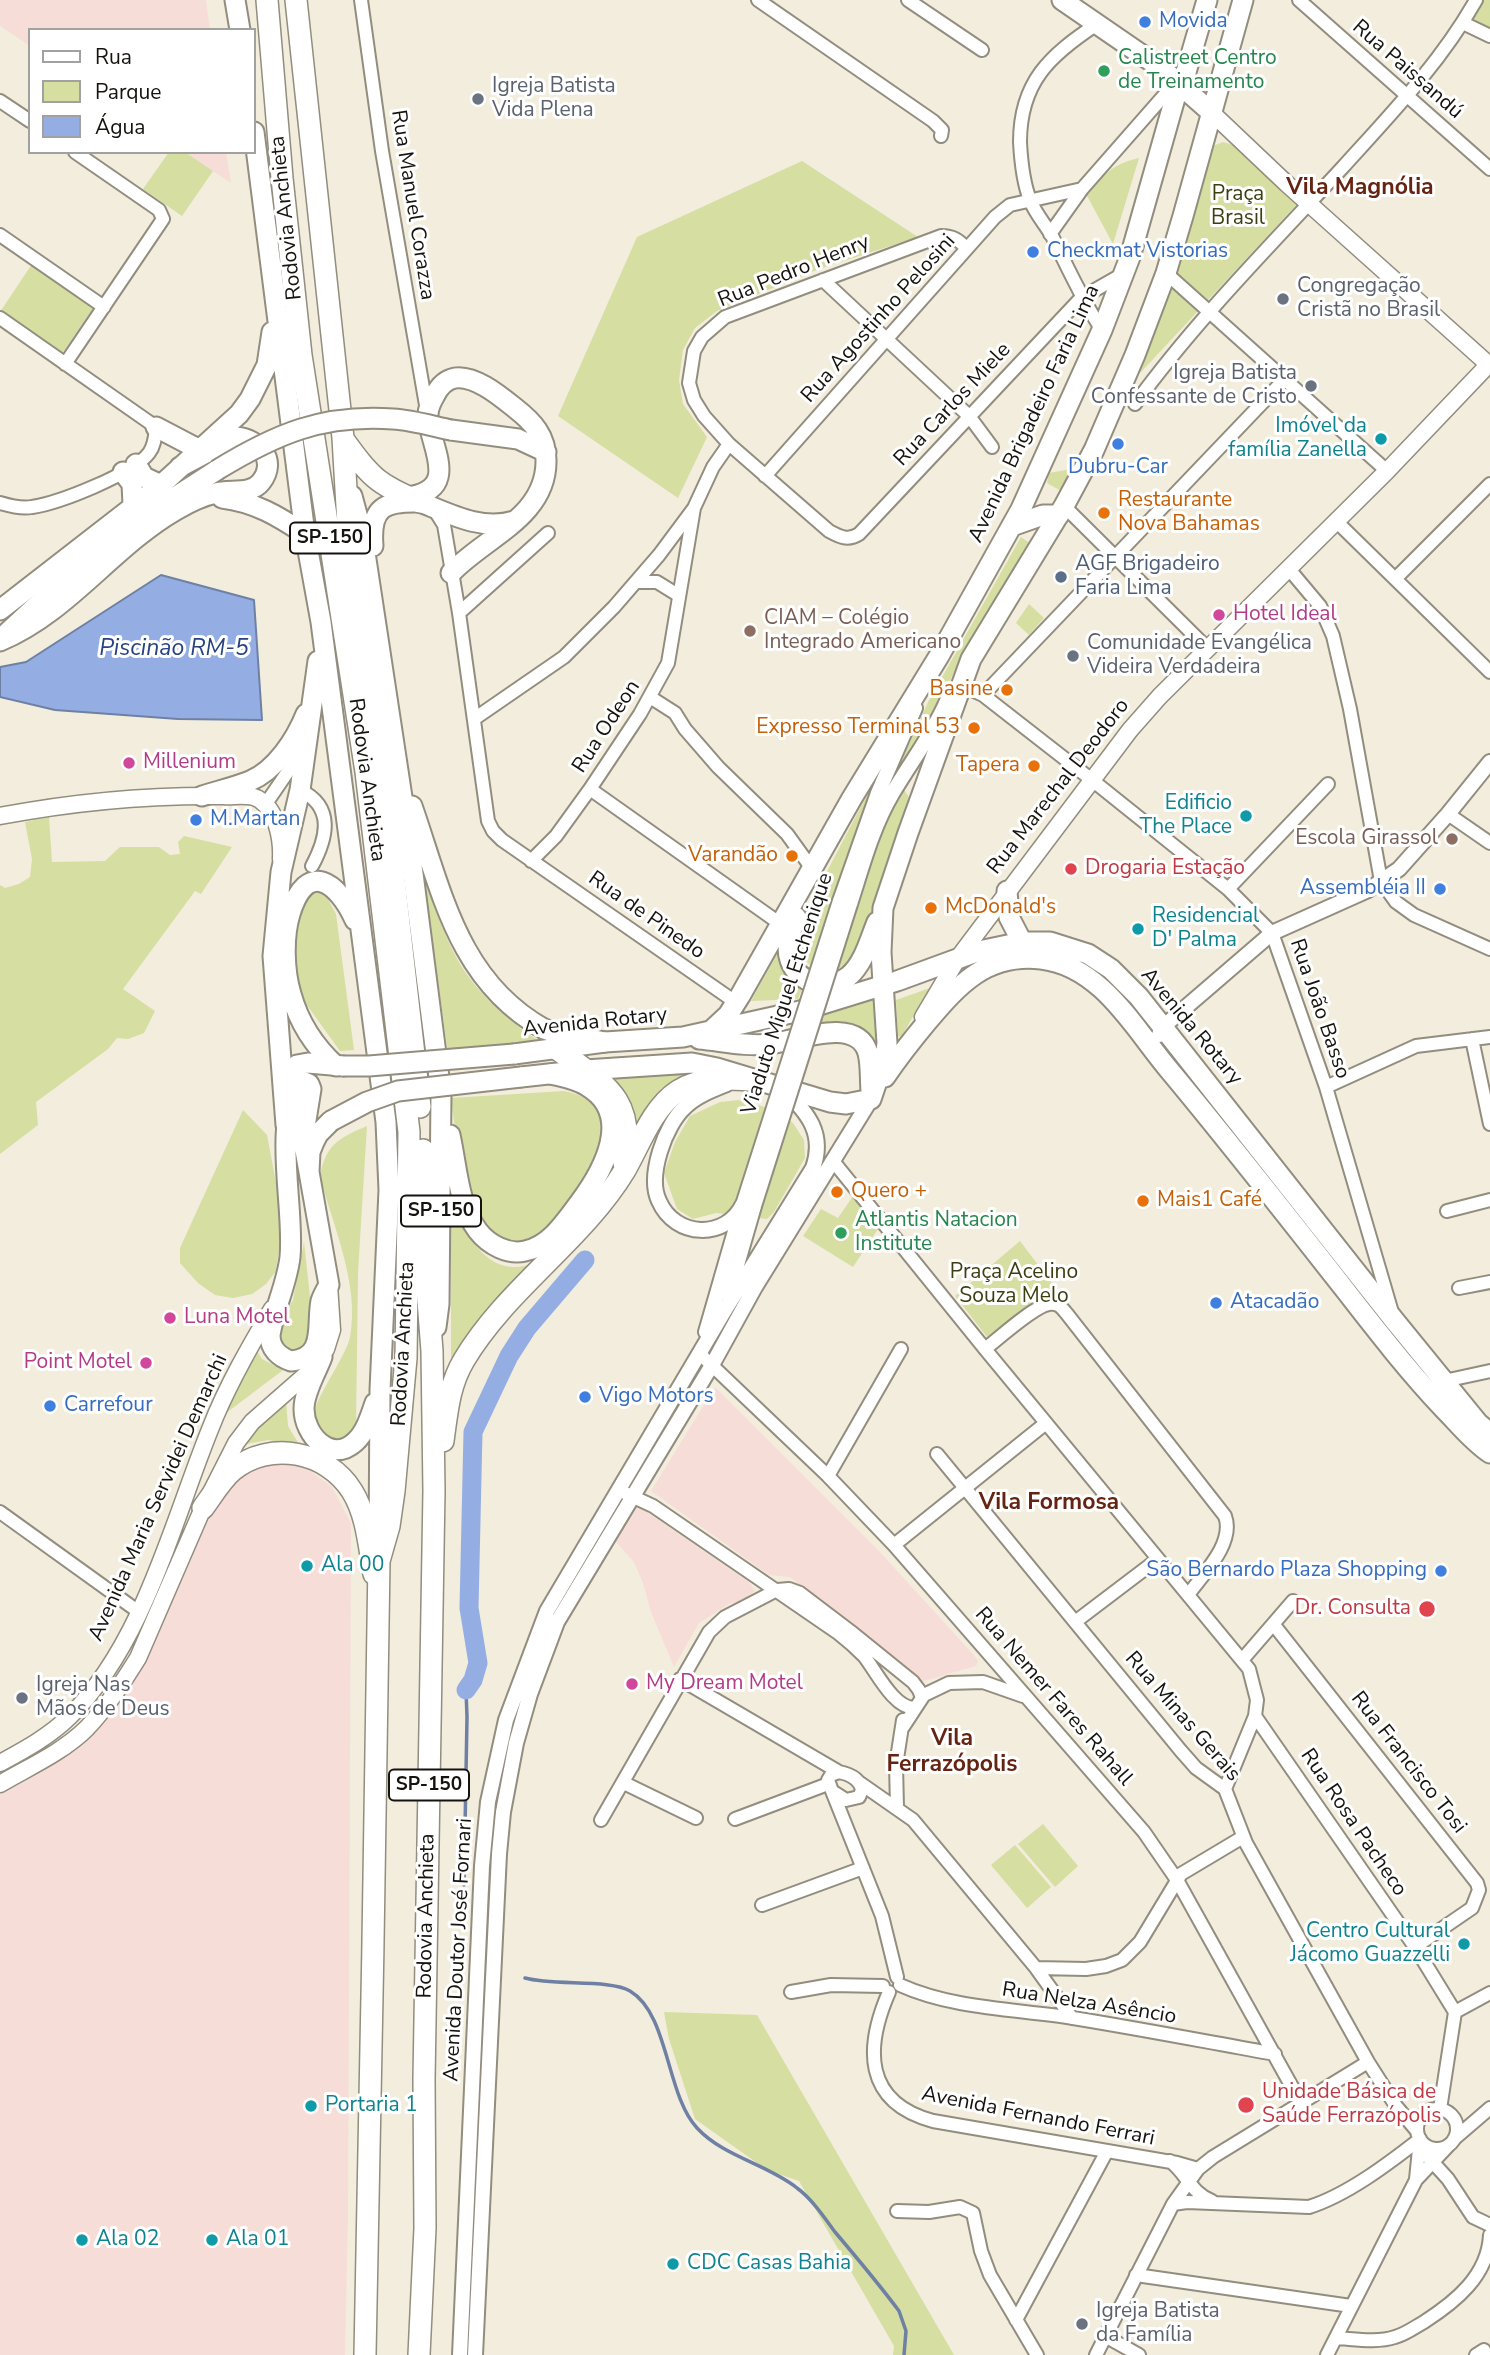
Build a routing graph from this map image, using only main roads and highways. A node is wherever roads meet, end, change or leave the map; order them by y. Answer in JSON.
{"nodes":[{"id":1,"x":235,"y":0,"type":"edge"},
{"id":2,"x":267,"y":0,"type":"edge"},
{"id":3,"x":296,"y":0,"type":"edge"},
{"id":4,"x":1063,"y":0,"type":"edge"},
{"id":5,"x":1194,"y":0,"type":"edge"},
{"id":6,"x":1207,"y":0,"type":"edge"},
{"id":7,"x":1243,"y":0,"type":"edge"},
{"id":8,"x":240,"y":28,"type":"edge"},
{"id":9,"x":1179,"y":84,"type":"junction"},
{"id":10,"x":1211,"y":112,"type":"junction"},
{"id":11,"x":256,"y":149,"type":"edge"},
{"id":12,"x":275,"y":307,"type":"junction"},
{"id":13,"x":1489,"y":364,"type":"edge"},
{"id":14,"x":156,"y":427,"type":"road end"},
{"id":15,"x":342,"y":438,"type":"junction"},
{"id":16,"x":198,"y":449,"type":"junction"},
{"id":17,"x":546,"y":452,"type":"junction"},
{"id":18,"x":180,"y":467,"type":"junction"},
{"id":19,"x":344,"y":468,"type":"junction"},
{"id":20,"x":161,"y":485,"type":"junction"},
{"id":21,"x":203,"y":497,"type":"junction"},
{"id":22,"x":421,"y":502,"type":"junction"},
{"id":23,"x":133,"y":505,"type":"junction"},
{"id":24,"x":1066,"y":513,"type":"junction"},
{"id":25,"x":519,"y":520,"type":"junction"},
{"id":26,"x":1012,"y":526,"type":"junction"},
{"id":27,"x":305,"y":534,"type":"junction"},
{"id":28,"x":451,"y":573,"type":"road end"},
{"id":29,"x":49,"y":594,"type":"junction"},
{"id":30,"x":0,"y":610,"type":"edge"},
{"id":31,"x":375,"y":621,"type":"junction"},
{"id":32,"x":321,"y":622,"type":"junction"},
{"id":33,"x":0,"y":624,"type":"edge"},
{"id":34,"x":0,"y":640,"type":"edge"},
{"id":35,"x":316,"y":686,"type":"junction"},
{"id":36,"x":397,"y":762,"type":"junction"},
{"id":37,"x":202,"y":796,"type":"junction"},
{"id":38,"x":0,"y":816,"type":"edge"},
{"id":39,"x":813,"y":870,"type":"junction"},
{"id":40,"x":281,"y":872,"type":"junction"},
{"id":41,"x":1007,"y":891,"type":"junction"},
{"id":42,"x":883,"y":908,"type":"junction"},
{"id":43,"x":362,"y":936,"type":"junction"},
{"id":44,"x":1022,"y":942,"type":"junction"},
{"id":45,"x":958,"y":958,"type":"junction"},
{"id":46,"x":884,"y":986,"type":"junction"},
{"id":47,"x":713,"y":1030,"type":"junction"},
{"id":48,"x":683,"y":1037,"type":"junction"},
{"id":49,"x":606,"y":1042,"type":"junction"},
{"id":50,"x":557,"y":1049,"type":"junction"},
{"id":51,"x":900,"y":1054,"type":"junction"},
{"id":52,"x":339,"y":1066,"type":"junction"},
{"id":53,"x":585,"y":1070,"type":"junction"},
{"id":54,"x":551,"y":1074,"type":"junction"},
{"id":55,"x":761,"y":1082,"type":"junction"},
{"id":56,"x":442,"y":1099,"type":"junction"},
{"id":57,"x":872,"y":1099,"type":"junction"},
{"id":58,"x":288,"y":1116,"type":"junction"},
{"id":59,"x":309,"y":1172,"type":"junction"},
{"id":60,"x":623,"y":1173,"type":"junction"},
{"id":61,"x":329,"y":1285,"type":"junction"},
{"id":62,"x":282,"y":1291,"type":"junction"},
{"id":63,"x":432,"y":1351,"type":"junction"},
{"id":64,"x":322,"y":1357,"type":"junction"},
{"id":65,"x":380,"y":1390,"type":"junction"},
{"id":66,"x":1490,"y":1433,"type":"edge"},
{"id":67,"x":1490,"y":1453,"type":"edge"},
{"id":68,"x":434,"y":1491,"type":"junction"},
{"id":69,"x":203,"y":1508,"type":"junction"},
{"id":70,"x":379,"y":1561,"type":"junction"},
{"id":71,"x":379,"y":1597,"type":"junction"},
{"id":72,"x":2,"y":1760,"type":"edge"},
{"id":73,"x":0,"y":1784,"type":"edge"},
{"id":74,"x":365,"y":2355,"type":"edge"},
{"id":75,"x":419,"y":2355,"type":"edge"}],
"edges":[{"from":1,"to":8,"type":"main road"},
{"from":2,"to":70,"type":"highway","name":"Rodovia Anchieta","number":"SP-150"},
{"from":3,"to":15,"type":"highway","name":"Rodovia Anchieta","number":"SP-150"},
{"from":4,"to":9,"type":"main road"},
{"from":5,"to":9,"type":"main road","name":"Avenida Brigadeiro Faria Lima"},
{"from":6,"to":9,"type":"main road","name":"Avenida Brigadeiro Faria Lima"},
{"from":7,"to":10,"type":"main road"},
{"from":9,"to":10,"type":"main road"},
{"from":9,"to":26,"type":"main road","name":"Avenida Brigadeiro Faria Lima"},
{"from":10,"to":13,"type":"main road"},
{"from":10,"to":24,"type":"main road"},
{"from":11,"to":12,"type":"main road","name":"Rodovia Anchieta","number":"SP-150"},
{"from":12,"to":16,"type":"main road"},
{"from":12,"to":27,"type":"main road","name":"Rodovia Anchieta","number":"SP-150"},
{"from":13,"to":41,"type":"main road","name":"Rua Marechal Deodoro"},
{"from":14,"to":16,"type":"main road"},
{"from":15,"to":19,"type":"highway","name":"Rodovia Anchieta","number":"SP-150"},
{"from":15,"to":22,"type":"highway"},
{"from":16,"to":18,"type":"main road"},
{"from":17,"to":22,"type":"main road"},
{"from":17,"to":25,"type":"main road"},
{"from":17,"to":29,"type":"main road","bridge":true},
{"from":18,"to":20,"type":"main road"},
{"from":18,"to":21,"type":"main road"},
{"from":19,"to":31,"type":"main road","name":"Rodovia Anchieta","number":"SP-150"},
{"from":19,"to":63,"type":"highway","name":"Rodovia Anchieta","number":"SP-150"},
{"from":20,"to":23,"type":"main road"},
{"from":20,"to":23,"type":"main road"},
{"from":21,"to":27,"type":"main road"},
{"from":21,"to":34,"type":"main road"},
{"from":22,"to":25,"type":"main road"},
{"from":22,"to":31,"type":"main road"},
{"from":23,"to":30,"type":"main road"},
{"from":24,"to":26,"type":"main road"},
{"from":24,"to":42,"type":"main road"},
{"from":25,"to":28,"type":"main road"},
{"from":26,"to":39,"type":"main road","name":"Avenida Brigadeiro Faria Lima"},
{"from":27,"to":32,"type":"main road","name":"Rodovia Anchieta","number":"SP-150"},
{"from":29,"to":33,"type":"main road"},
{"from":29,"to":34,"type":"main road"},
{"from":31,"to":36,"type":"main road","name":"Rodovia Anchieta","number":"SP-150"},
{"from":32,"to":35,"type":"main road"},
{"from":32,"to":43,"type":"main road","name":"Rodovia Anchieta","number":"SP-150"},
{"from":35,"to":37,"type":"main road"},
{"from":35,"to":40,"type":"main road"},
{"from":36,"to":49,"type":"main road"},
{"from":36,"to":56,"type":"main road","name":"Rodovia Anchieta","number":"SP-150"},
{"from":37,"to":38,"type":"main road"},
{"from":37,"to":40,"type":"main road"},
{"from":39,"to":42,"type":"main road"},
{"from":39,"to":47,"type":"main road","name":"Avenida Brigadeiro Faria Lima"},
{"from":40,"to":58,"type":"main road"},
{"from":41,"to":44,"type":"main road"},
{"from":41,"to":45,"type":"main road","name":"Rua Marechal Deodoro"},
{"from":42,"to":46,"type":"main road"},
{"from":43,"to":52,"type":"main road"},
{"from":43,"to":65,"type":"main road","name":"Rodovia Anchieta","number":"SP-150"},
{"from":44,"to":45,"type":"main road","name":"Avenida Rotary"},
{"from":44,"to":66,"type":"main road","name":"Avenida Rotary"},
{"from":45,"to":46,"type":"main road","name":"Avenida Rotary"},
{"from":45,"to":51,"type":"main road","name":"Rua Marechal Deodoro"},
{"from":46,"to":47,"type":"main road","name":"Avenida Rotary"},
{"from":46,"to":57,"type":"main road"},
{"from":47,"to":48,"type":"main road","name":"Avenida Rotary"},
{"from":48,"to":49,"type":"main road","name":"Avenida Rotary"},
{"from":48,"to":57,"type":"main road"},
{"from":49,"to":50,"type":"main road","name":"Avenida Rotary"},
{"from":50,"to":52,"type":"main road","name":"Avenida Rotary","bridge":true},
{"from":50,"to":53,"type":"highway"},
{"from":51,"to":57,"type":"main road","name":"Rua Marechal Deodoro"},
{"from":51,"to":67,"type":"main road","name":"Avenida Rotary"},
{"from":52,"to":58,"type":"main road","name":"Avenida Rotary"},
{"from":53,"to":54,"type":"main road"},
{"from":53,"to":55,"type":"main road"},
{"from":53,"to":60,"type":"highway"},
{"from":54,"to":56,"type":"main road"},
{"from":54,"to":59,"type":"main road","bridge":true},
{"from":55,"to":57,"type":"main road"},
{"from":55,"to":60,"type":"highway"},
{"from":56,"to":63,"type":"main road","name":"Rodovia Anchieta","number":"SP-150"},
{"from":58,"to":59,"type":"main road"},
{"from":58,"to":62,"type":"main road","name":"Avenida Maria Servidei Demarchi"},
{"from":59,"to":61,"type":"main road"},
{"from":60,"to":68,"type":"highway"},
{"from":61,"to":62,"type":"main road"},
{"from":61,"to":64,"type":"main road"},
{"from":62,"to":72,"type":"main road","name":"Avenida Maria Servidei Demarchi"},
{"from":63,"to":68,"type":"highway","name":"Rodovia Anchieta","number":"SP-150"},
{"from":64,"to":65,"type":"main road"},
{"from":64,"to":69,"type":"main road"},
{"from":65,"to":70,"type":"main road","name":"Rodovia Anchieta","number":"SP-150"},
{"from":68,"to":75,"type":"highway","name":"Rodovia Anchieta","number":"SP-150"},
{"from":69,"to":71,"type":"highway"},
{"from":69,"to":73,"type":"main road"},
{"from":70,"to":71,"type":"highway","name":"Rodovia Anchieta","number":"SP-150"},
{"from":71,"to":74,"type":"highway","name":"Rodovia Anchieta","number":"SP-150"}]}
